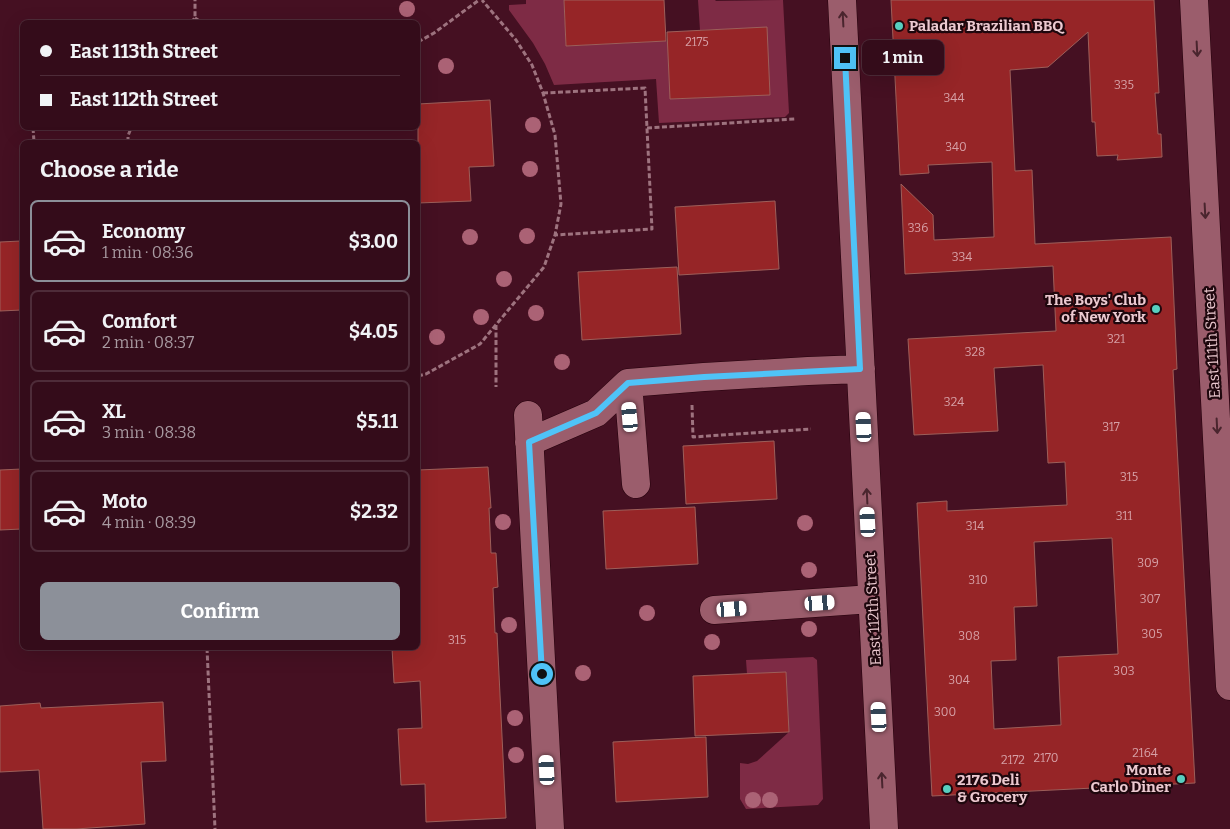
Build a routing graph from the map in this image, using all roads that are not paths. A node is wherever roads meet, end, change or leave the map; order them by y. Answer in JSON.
{"nodes":[{"id":1,"x":842,"y":0,"type":"edge"},
{"id":2,"x":1194,"y":0,"type":"edge"},
{"id":3,"x":860,"y":369,"type":"junction"},
{"id":4,"x":628,"y":383,"type":"junction"},
{"id":5,"x":528,"y":414,"type":"dead end"},
{"id":6,"x":529,"y":442,"type":"junction"},
{"id":7,"x":636,"y":484,"type":"dead end"},
{"id":8,"x":872,"y":599,"type":"junction"},
{"id":9,"x":714,"y":610,"type":"dead end"},
{"id":10,"x":1230,"y":686,"type":"edge"},
{"id":11,"x":550,"y":829,"type":"edge"},
{"id":12,"x":884,"y":829,"type":"edge"}],
"edges":[{"from":3,"to":1,"type":"street","name":"East 112th Street","one_way":true},
{"from":2,"to":10,"type":"street","name":"East 111th Street","one_way":true},
{"from":3,"to":4,"type":"street"},
{"from":8,"to":3,"type":"street","name":"East 112th Street","one_way":true},
{"from":4,"to":6,"type":"street"},
{"from":4,"to":7,"type":"street"},
{"from":5,"to":6,"type":"street"},
{"from":6,"to":11,"type":"street"},
{"from":8,"to":9,"type":"street"},
{"from":12,"to":8,"type":"street","name":"East 112th Street","one_way":true}]}
